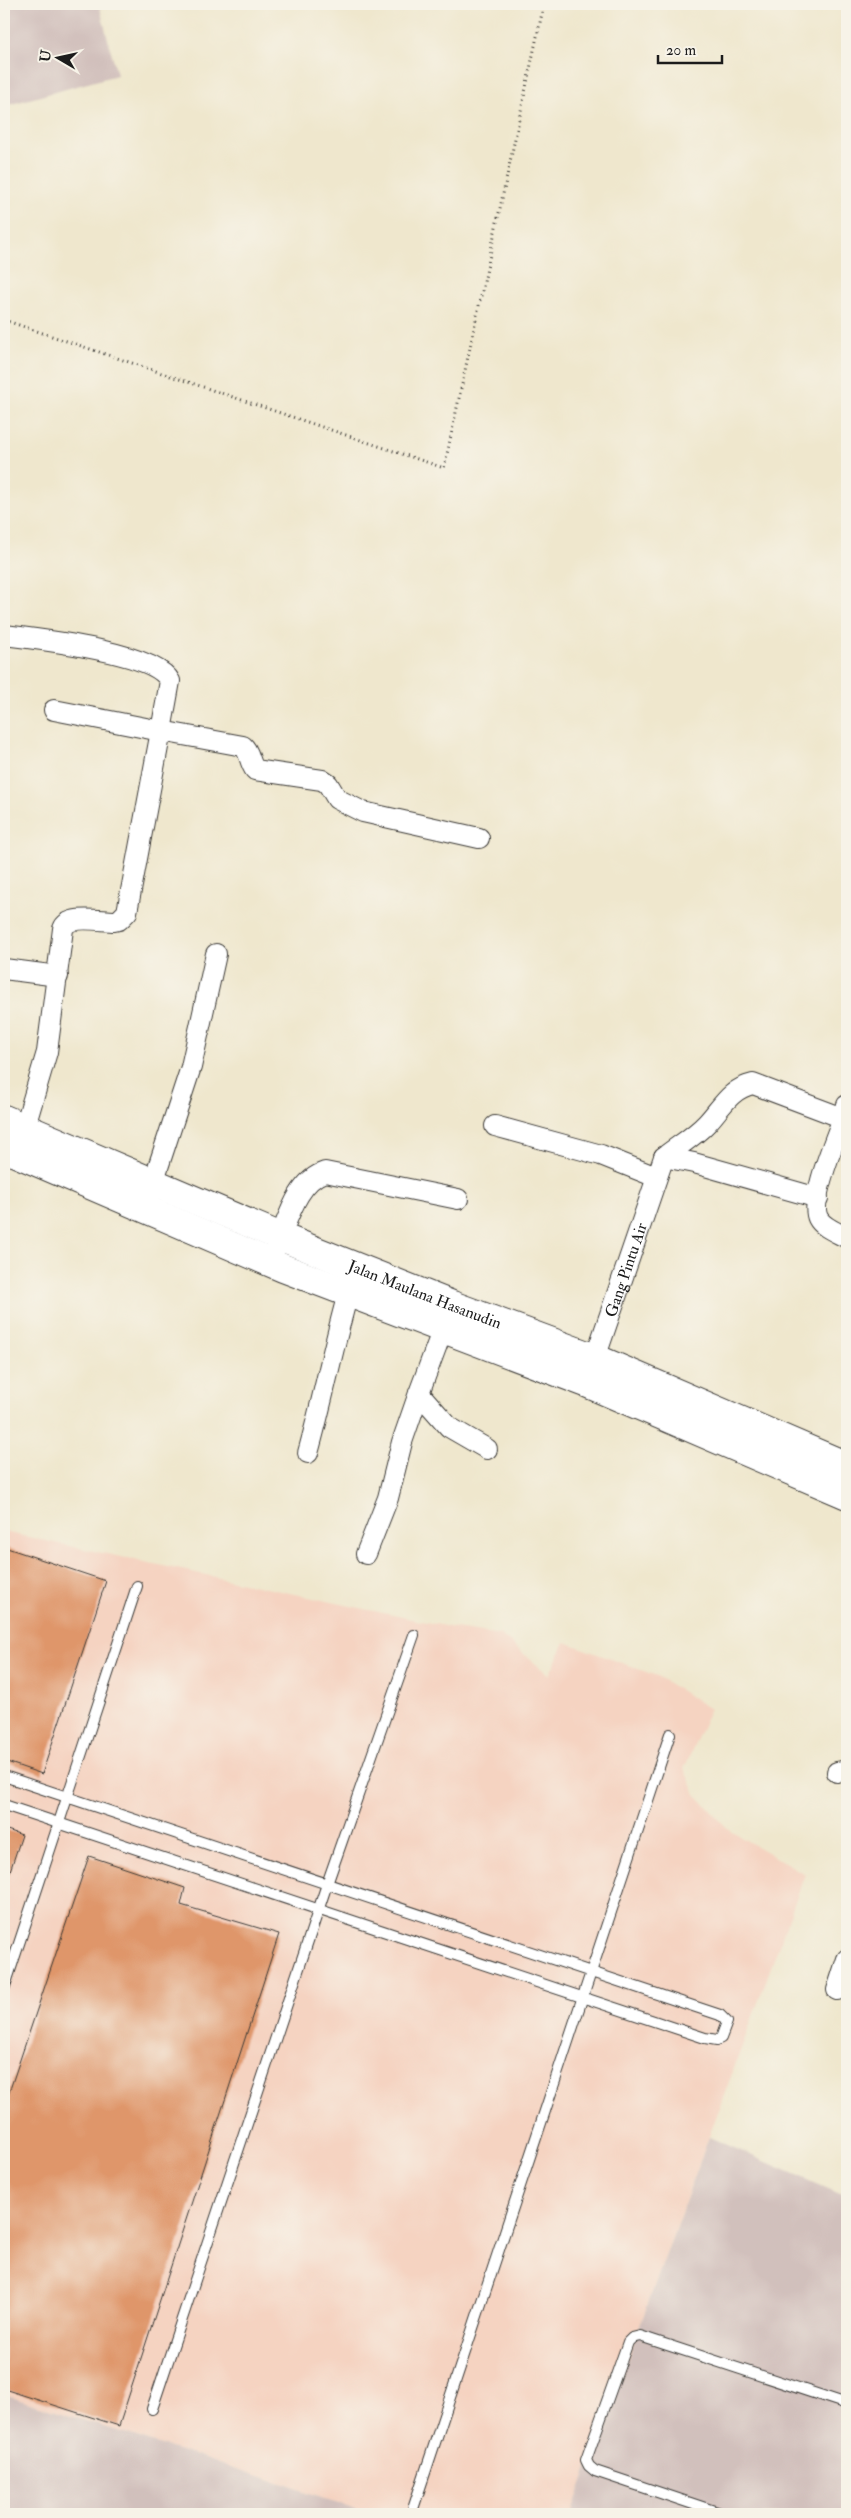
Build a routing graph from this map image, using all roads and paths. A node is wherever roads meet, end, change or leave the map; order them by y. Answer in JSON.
{"nodes":[{"id":1,"x":544,"y":4,"type":"edge"},
{"id":2,"x":4,"y":320,"type":"edge"},
{"id":3,"x":4,"y":635,"type":"edge"},
{"id":4,"x":54,"y":710,"type":"dead end"},
{"id":5,"x":161,"y":732,"type":"junction"},
{"id":6,"x":479,"y":838,"type":"dead end"},
{"id":7,"x":216,"y":954,"type":"dead end"},
{"id":8,"x":4,"y":969,"type":"edge"},
{"id":9,"x":58,"y":976,"type":"junction"},
{"id":10,"x":845,"y":1111,"type":"edge"},
{"id":11,"x":14,"y":1123,"type":"edge"},
{"id":12,"x":495,"y":1126,"type":"dead end"},
{"id":13,"x":10,"y":1151,"type":"edge"},
{"id":14,"x":664,"y":1157,"type":"junction"},
{"id":15,"x":656,"y":1177,"type":"junction"},
{"id":16,"x":153,"y":1183,"type":"junction"},
{"id":17,"x":818,"y":1198,"type":"junction"},
{"id":18,"x":458,"y":1199,"type":"dead end"},
{"id":19,"x":144,"y":1208,"type":"junction"},
{"id":20,"x":281,"y":1237,"type":"junction"},
{"id":21,"x":847,"y":1238,"type":"edge"},
{"id":22,"x":270,"y":1262,"type":"junction"},
{"id":23,"x":346,"y":1300,"type":"junction"},
{"id":24,"x":452,"y":1305,"type":"junction"},
{"id":25,"x":440,"y":1336,"type":"junction"},
{"id":26,"x":595,"y":1358,"type":"junction"},
{"id":27,"x":586,"y":1383,"type":"junction"},
{"id":28,"x":422,"y":1385,"type":"junction"},
{"id":29,"x":487,"y":1449,"type":"dead end"},
{"id":30,"x":308,"y":1453,"type":"dead end"},
{"id":31,"x":847,"y":1466,"type":"edge"},
{"id":32,"x":847,"y":1495,"type":"edge"},
{"id":33,"x":366,"y":1554,"type":"dead end"},
{"id":34,"x":137,"y":1586,"type":"dead end"},
{"id":35,"x":414,"y":1634,"type":"dead end"},
{"id":36,"x":670,"y":1734,"type":"dead end"},
{"id":37,"x":4,"y":1776,"type":"edge"},
{"id":38,"x":67,"y":1797,"type":"junction"},
{"id":39,"x":4,"y":1804,"type":"edge"},
{"id":40,"x":59,"y":1823,"type":"junction"},
{"id":41,"x":327,"y":1884,"type":"junction"},
{"id":42,"x":319,"y":1909,"type":"junction"},
{"id":43,"x":847,"y":1959,"type":"edge"},
{"id":44,"x":590,"y":1972,"type":"junction"},
{"id":45,"x":4,"y":1989,"type":"edge"},
{"id":46,"x":838,"y":1990,"type":"dead end"},
{"id":47,"x":582,"y":1997,"type":"junction"},
{"id":48,"x":847,"y":2404,"type":"edge"},
{"id":49,"x":152,"y":2409,"type":"dead end"},
{"id":50,"x":412,"y":2512,"type":"dead end"},
{"id":51,"x":723,"y":2514,"type":"edge"}],
"edges":[{"from":1,"to":2,"type":"path"},
{"from":3,"to":5,"type":"street"},
{"from":4,"to":5,"type":"street"},
{"from":5,"to":6,"type":"street"},
{"from":5,"to":9,"type":"street"},
{"from":7,"to":16,"type":"street"},
{"from":8,"to":9,"type":"street"},
{"from":9,"to":11,"type":"street"},
{"from":10,"to":14,"type":"street"},
{"from":10,"to":17,"type":"street"},
{"from":11,"to":13,"type":"street"},
{"from":11,"to":16,"type":"street","name":"Jalan Maulana Hasanudin"},
{"from":12,"to":15,"type":"street"},
{"from":13,"to":19,"type":"street","name":"Jalan Maulana Hasanudin"},
{"from":14,"to":15,"type":"street","name":"Gang Pintu Air"},
{"from":14,"to":17,"type":"street"},
{"from":15,"to":26,"type":"street","name":"Gang Pintu Air"},
{"from":16,"to":19,"type":"street"},
{"from":16,"to":20,"type":"street","name":"Jalan Maulana Hasanudin"},
{"from":17,"to":21,"type":"street"},
{"from":18,"to":20,"type":"street"},
{"from":19,"to":22,"type":"street","name":"Jalan Maulana Hasanudin"},
{"from":20,"to":22,"type":"street"},
{"from":20,"to":24,"type":"street","name":"Jalan Maulana Hasanudin"},
{"from":22,"to":23,"type":"street","name":"Jalan Maulana Hasanudin"},
{"from":23,"to":25,"type":"street","name":"Jalan Maulana Hasanudin"},
{"from":23,"to":30,"type":"street"},
{"from":24,"to":25,"type":"street"},
{"from":24,"to":26,"type":"street","name":"Jalan Maulana Hasanudin"},
{"from":25,"to":27,"type":"street","name":"Jalan Maulana Hasanudin"},
{"from":25,"to":28,"type":"street"},
{"from":26,"to":27,"type":"street","name":"Gang Pintu Air"},
{"from":26,"to":31,"type":"street","name":"Jalan Maulana Hasanudin"},
{"from":27,"to":32,"type":"street","name":"Jalan Maulana Hasanudin"},
{"from":28,"to":29,"type":"street"},
{"from":28,"to":33,"type":"street"},
{"from":34,"to":38,"type":"lane"},
{"from":35,"to":41,"type":"lane"},
{"from":36,"to":44,"type":"lane"},
{"from":37,"to":38,"type":"lane"},
{"from":38,"to":40,"type":"lane"},
{"from":38,"to":41,"type":"lane"},
{"from":39,"to":40,"type":"lane"},
{"from":40,"to":42,"type":"lane"},
{"from":40,"to":45,"type":"lane"},
{"from":41,"to":42,"type":"lane"},
{"from":41,"to":44,"type":"lane"},
{"from":42,"to":47,"type":"lane"},
{"from":42,"to":49,"type":"lane"},
{"from":43,"to":46,"type":"street"},
{"from":44,"to":47,"type":"lane"},
{"from":44,"to":47,"type":"lane"},
{"from":47,"to":50,"type":"lane"},
{"from":48,"to":51,"type":"lane"}]}
